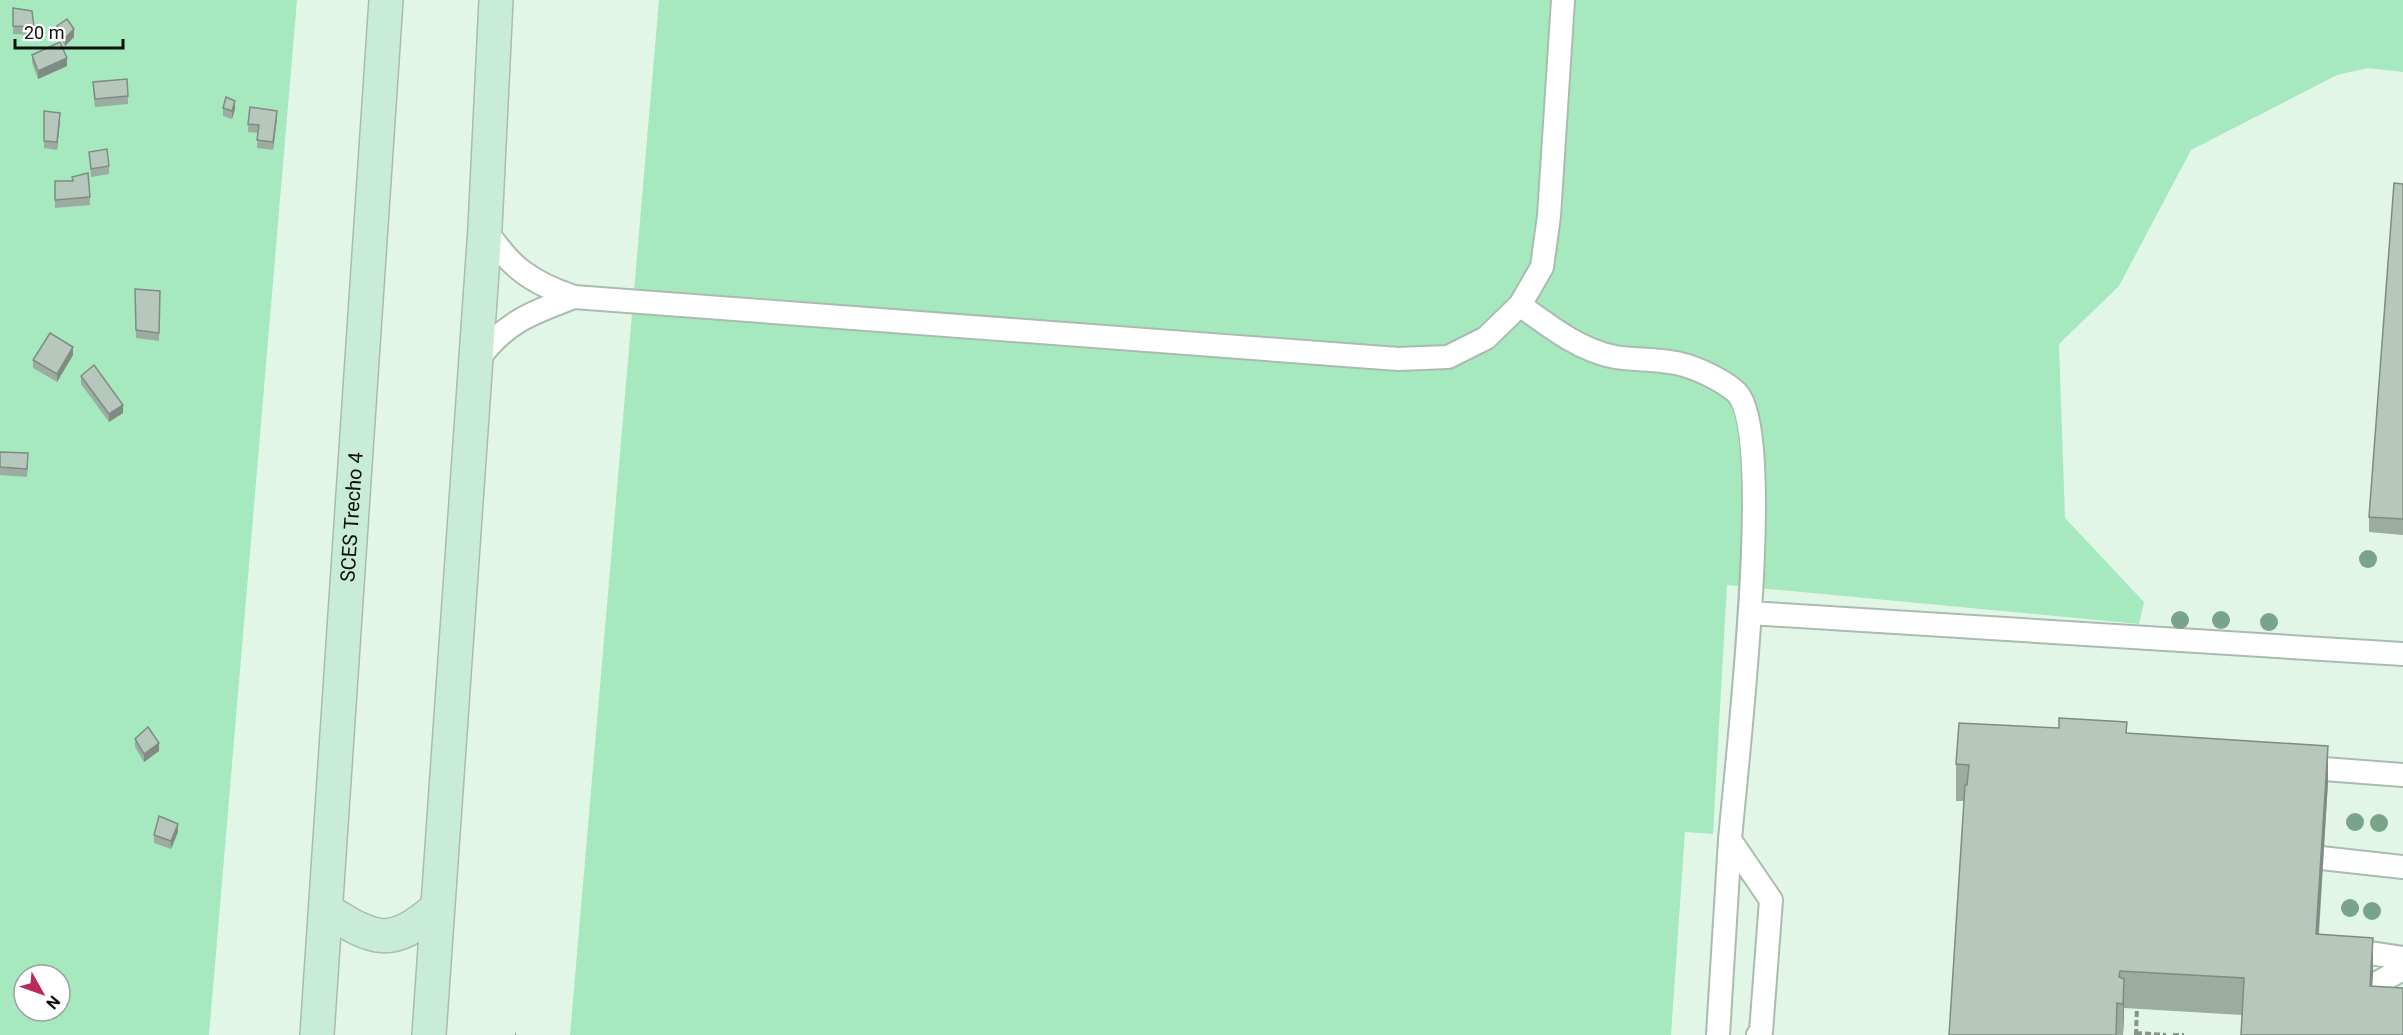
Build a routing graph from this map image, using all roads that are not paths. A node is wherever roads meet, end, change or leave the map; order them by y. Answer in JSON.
{"nodes":[{"id":1,"x":386,"y":0,"type":"edge"},
{"id":2,"x":496,"y":0,"type":"edge"},
{"id":3,"x":1563,"y":0,"type":"edge"},
{"id":4,"x":485,"y":228,"type":"junction"},
{"id":5,"x":574,"y":297,"type":"junction"},
{"id":6,"x":1520,"y":305,"type":"junction"},
{"id":7,"x":476,"y":362,"type":"junction"},
{"id":8,"x":1750,"y":613,"type":"junction"},
{"id":9,"x":2403,"y":654,"type":"edge"},
{"id":10,"x":2403,"y":775,"type":"edge"},
{"id":11,"x":1730,"y":840,"type":"junction"},
{"id":12,"x":2403,"y":867,"type":"edge"},
{"id":13,"x":437,"y":908,"type":"junction"},
{"id":14,"x":326,"y":910,"type":"junction"},
{"id":15,"x":2319,"y":945,"type":"edge"},
{"id":16,"x":2403,"y":958,"type":"edge"},
{"id":17,"x":2403,"y":969,"type":"edge"},
{"id":18,"x":2327,"y":995,"type":"edge"},
{"id":19,"x":317,"y":1035,"type":"edge"},
{"id":20,"x":429,"y":1035,"type":"edge"},
{"id":21,"x":1718,"y":1035,"type":"edge"},
{"id":22,"x":1758,"y":1035,"type":"edge"}],
"edges":[{"from":1,"to":14,"type":"main road","name":"SCES Trecho 4"},
{"from":2,"to":4,"type":"main road"},
{"from":3,"to":6,"type":"lane"},
{"from":4,"to":5,"type":"lane"},
{"from":4,"to":7,"type":"main road"},
{"from":5,"to":6,"type":"lane"},
{"from":5,"to":7,"type":"lane"},
{"from":6,"to":8,"type":"lane"},
{"from":7,"to":13,"type":"main road"},
{"from":8,"to":9,"type":"lane"},
{"from":8,"to":11,"type":"lane"},
{"from":10,"to":12,"type":"lane"},
{"from":11,"to":21,"type":"lane"},
{"from":11,"to":22,"type":"lane"},
{"from":13,"to":14,"type":"main road"},
{"from":13,"to":20,"type":"main road"},
{"from":14,"to":19,"type":"main road","name":"SCES Trecho 4"},
{"from":15,"to":16,"type":"lane"},
{"from":17,"to":18,"type":"lane"}]}
